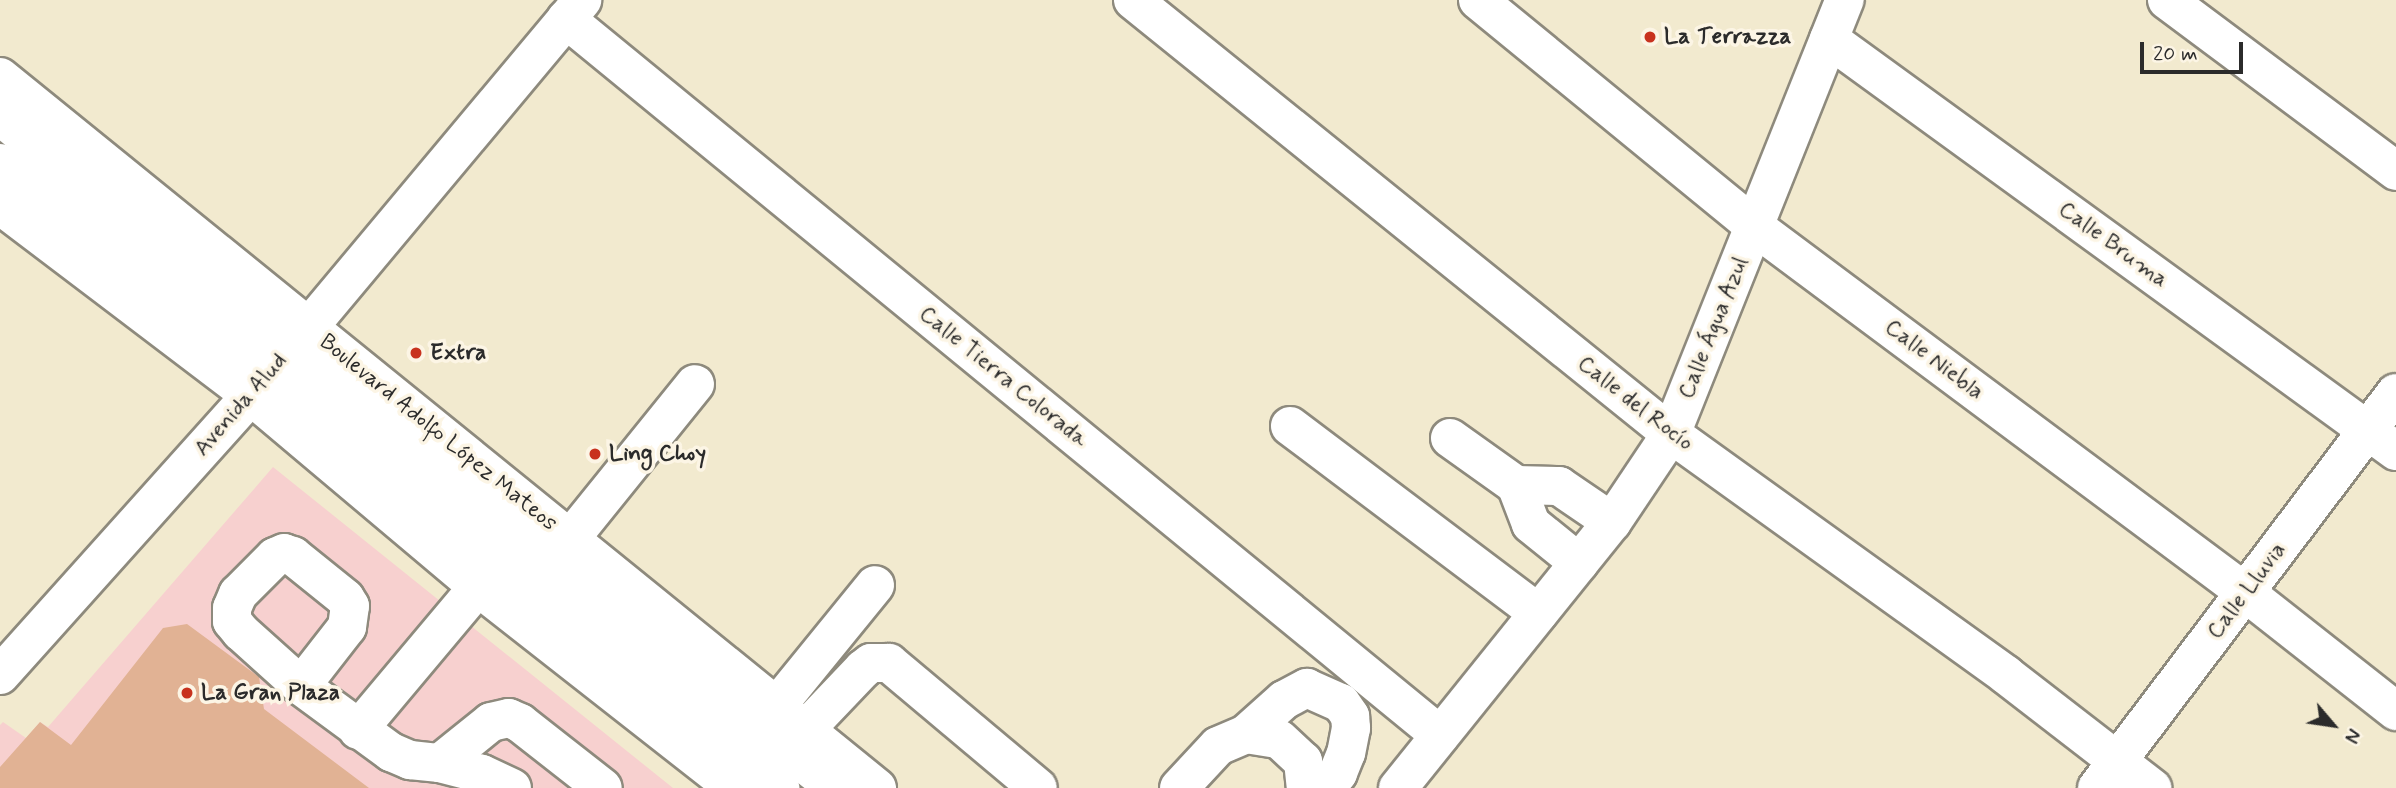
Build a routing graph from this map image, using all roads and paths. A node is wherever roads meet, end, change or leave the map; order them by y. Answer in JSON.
{"nodes":[{"id":1,"x":1133,"y":0,"type":"edge"},
{"id":2,"x":1478,"y":0,"type":"edge"},
{"id":3,"x":1845,"y":0,"type":"edge"},
{"id":4,"x":2167,"y":0,"type":"edge"},
{"id":5,"x":574,"y":9,"type":"edge"},
{"id":6,"x":1829,"y":39,"type":"junction"},
{"id":7,"x":0,"y":78,"type":"edge"},
{"id":8,"x":0,"y":116,"type":"edge"},
{"id":9,"x":0,"y":163,"type":"edge"},
{"id":10,"x":2396,"y":171,"type":"edge"},
{"id":11,"x":0,"y":205,"type":"edge"},
{"id":12,"x":1755,"y":226,"type":"junction"},
{"id":13,"x":278,"y":362,"type":"junction"},
{"id":14,"x":695,"y":384,"type":"dead end"},
{"id":15,"x":2396,"y":393,"type":"edge"},
{"id":16,"x":1290,"y":426,"type":"dead end"},
{"id":17,"x":1671,"y":434,"type":"junction"},
{"id":18,"x":1450,"y":438,"type":"dead end"},
{"id":19,"x":2382,"y":441,"type":"edge"},
{"id":20,"x":1516,"y":485,"type":"junction"},
{"id":21,"x":1612,"y":522,"type":"junction"},
{"id":22,"x":570,"y":539,"type":"junction"},
{"id":23,"x":1579,"y":563,"type":"junction"},
{"id":24,"x":875,"y":585,"type":"dead end"},
{"id":25,"x":478,"y":587,"type":"junction"},
{"id":26,"x":2246,"y":593,"type":"junction"},
{"id":27,"x":1538,"y":613,"type":"junction"},
{"id":28,"x":0,"y":675,"type":"edge"},
{"id":29,"x":300,"y":685,"type":"dead end"},
{"id":30,"x":2396,"y":711,"type":"edge"},
{"id":31,"x":790,"y":718,"type":"junction"},
{"id":32,"x":358,"y":730,"type":"junction"},
{"id":33,"x":1246,"y":733,"type":"junction"},
{"id":34,"x":1440,"y":735,"type":"junction"},
{"id":35,"x":440,"y":763,"type":"junction"},
{"id":36,"x":2107,"y":775,"type":"edge"},
{"id":37,"x":512,"y":788,"type":"edge"},
{"id":38,"x":603,"y":788,"type":"edge"},
{"id":39,"x":734,"y":788,"type":"edge"},
{"id":40,"x":780,"y":788,"type":"edge"},
{"id":41,"x":835,"y":788,"type":"edge"},
{"id":42,"x":877,"y":788,"type":"edge"},
{"id":43,"x":1038,"y":788,"type":"edge"},
{"id":44,"x":1179,"y":788,"type":"edge"},
{"id":45,"x":1306,"y":788,"type":"edge"},
{"id":46,"x":1326,"y":788,"type":"edge"},
{"id":47,"x":1398,"y":788,"type":"edge"},
{"id":48,"x":2152,"y":788,"type":"edge"}],
"edges":[{"from":1,"to":17,"type":"street","name":"Calle del Rocío"},
{"from":2,"to":12,"type":"street","name":"Calle Niebla"},
{"from":3,"to":6,"type":"street","name":"Calle Água Azul"},
{"from":4,"to":10,"type":"street"},
{"from":5,"to":13,"type":"street","name":"Avenida Alud"},
{"from":5,"to":34,"type":"street","name":"Calle Tierra Colorada"},
{"from":6,"to":12,"type":"street","name":"Calle Água Azul"},
{"from":6,"to":19,"type":"street","name":"Calle Bruma"},
{"from":7,"to":13,"type":"street","name":"Boulevard Adolfo López Mateos"},
{"from":8,"to":13,"type":"street"},
{"from":9,"to":13,"type":"street"},
{"from":11,"to":13,"type":"street","name":"Boulevard Adolfo López Mateos"},
{"from":12,"to":17,"type":"street","name":"Calle Água Azul"},
{"from":12,"to":26,"type":"street","name":"Calle Niebla"},
{"from":13,"to":22,"type":"street","name":"Boulevard Adolfo López Mateos"},
{"from":13,"to":25,"type":"street","name":"Boulevard Adolfo López Mateos"},
{"from":13,"to":28,"type":"street","name":"Avenida Alud"},
{"from":13,"to":40,"type":"street"},
{"from":13,"to":41,"type":"street"},
{"from":14,"to":22,"type":"street"},
{"from":15,"to":19,"type":"street","name":"Calle Lluvia"},
{"from":16,"to":27,"type":"street"},
{"from":17,"to":21,"type":"street","name":"Calle Água Azul"},
{"from":17,"to":36,"type":"street","name":"Calle del Rocío"},
{"from":18,"to":20,"type":"street"},
{"from":19,"to":26,"type":"street","name":"Calle Lluvia"},
{"from":20,"to":21,"type":"street"},
{"from":20,"to":23,"type":"street"},
{"from":21,"to":23,"type":"street","name":"Calle Água Azul"},
{"from":22,"to":31,"type":"street","name":"Boulevard Adolfo López Mateos"},
{"from":23,"to":27,"type":"street","name":"Calle Água Azul"},
{"from":24,"to":31,"type":"street"},
{"from":25,"to":32,"type":"street"},
{"from":25,"to":39,"type":"street","name":"Boulevard Adolfo López Mateos"},
{"from":26,"to":30,"type":"street","name":"Calle Niebla"},
{"from":26,"to":36,"type":"street","name":"Calle Lluvia"},
{"from":27,"to":34,"type":"street","name":"Calle Água Azul"},
{"from":29,"to":32,"type":"street"},
{"from":31,"to":42,"type":"street","name":"Boulevard Adolfo López Mateos"},
{"from":31,"to":43,"type":"street"},
{"from":32,"to":35,"type":"street"},
{"from":33,"to":44,"type":"street"},
{"from":33,"to":45,"type":"street"},
{"from":33,"to":46,"type":"street"},
{"from":34,"to":47,"type":"street","name":"Calle Água Azul"},
{"from":35,"to":37,"type":"street"},
{"from":35,"to":38,"type":"street"},
{"from":36,"to":48,"type":"street","name":"Calle del Rocío"}]}
